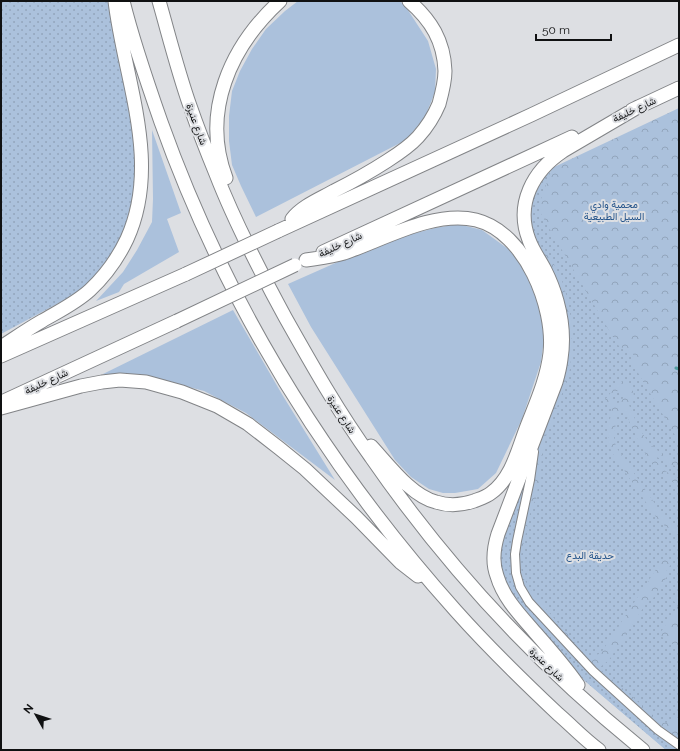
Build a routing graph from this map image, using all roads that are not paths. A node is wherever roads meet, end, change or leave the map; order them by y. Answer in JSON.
{"nodes":[{"id":1,"x":115,"y":1,"type":"edge"},
{"id":2,"x":123,"y":1,"type":"edge"},
{"id":3,"x":159,"y":1,"type":"edge"},
{"id":4,"x":280,"y":1,"type":"edge"},
{"id":5,"x":409,"y":1,"type":"edge"},
{"id":6,"x":679,"y":45,"type":"edge"},
{"id":7,"x":679,"y":88,"type":"edge"},
{"id":8,"x":638,"y":107,"type":"junction"},
{"id":9,"x":236,"y":219,"type":"junction"},
{"id":10,"x":282,"y":229,"type":"junction"},
{"id":11,"x":300,"y":262,"type":"junction"},
{"id":12,"x":1,"y":347,"type":"edge"},
{"id":13,"x":1,"y":356,"type":"edge"},
{"id":14,"x":1,"y":402,"type":"edge"},
{"id":15,"x":1,"y":408,"type":"edge"},
{"id":16,"x":341,"y":413,"type":"junction"},
{"id":17,"x":538,"y":432,"type":"junction"},
{"id":18,"x":436,"y":588,"type":"junction"},
{"id":19,"x":587,"y":702,"type":"junction"},
{"id":20,"x":679,"y":745,"type":"edge"},
{"id":21,"x":596,"y":748,"type":"edge"},
{"id":22,"x":643,"y":750,"type":"edge"}],
"edges":[{"from":1,"to":12,"type":"main road"},
{"from":2,"to":18,"type":"main road"},
{"from":3,"to":9,"type":"main road","name":"شارع عنيزة"},
{"from":4,"to":9,"type":"main road"},
{"from":5,"to":10,"type":"main road"},
{"from":6,"to":10,"type":"main road"},
{"from":7,"to":8,"type":"main road","name":"شارع خليفة"},
{"from":8,"to":11,"type":"main road","name":"شارع خليفة"},
{"from":8,"to":17,"type":"main road"},
{"from":9,"to":16,"type":"main road","name":"شارع عنيزة"},
{"from":10,"to":13,"type":"main road","bridge":true},
{"from":11,"to":14,"type":"main road","name":"شارع خليفة","bridge":true},
{"from":11,"to":16,"type":"main road"},
{"from":15,"to":18,"type":"main road"},
{"from":16,"to":19,"type":"main road","name":"شارع عنيزة"},
{"from":17,"to":19,"type":"main road"},
{"from":17,"to":20,"type":"street"},
{"from":18,"to":21,"type":"main road"},
{"from":19,"to":22,"type":"main road","name":"شارع عنيزة"}]}
